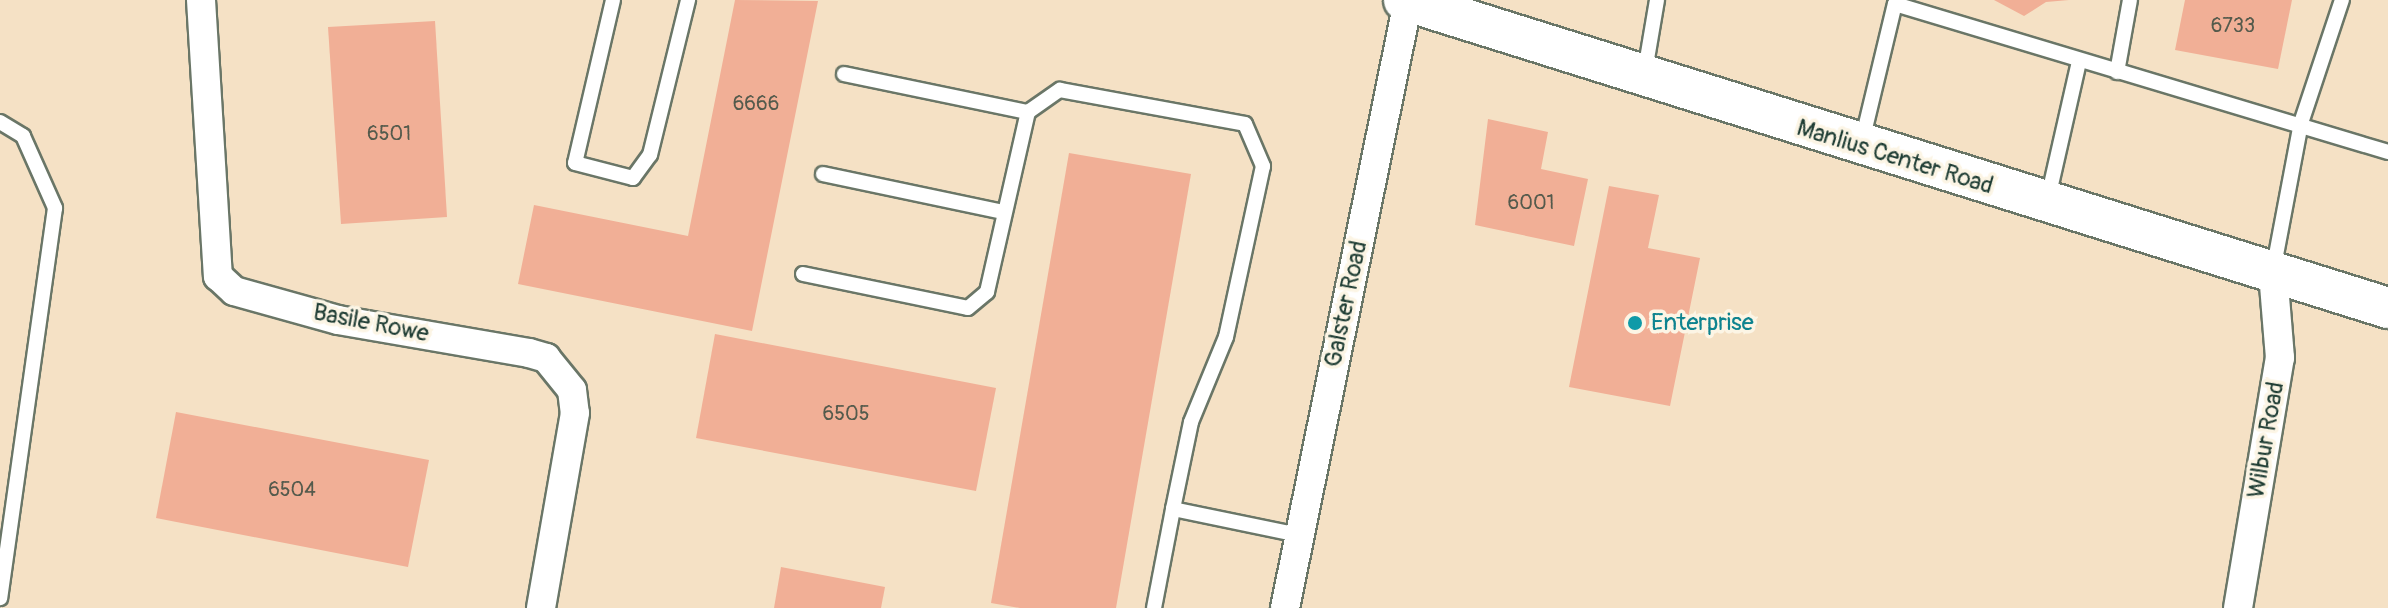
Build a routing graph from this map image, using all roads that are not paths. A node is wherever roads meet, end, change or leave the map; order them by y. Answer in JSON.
{"nodes":[{"id":1,"x":201,"y":0,"type":"edge"},
{"id":2,"x":613,"y":0,"type":"edge"},
{"id":3,"x":688,"y":0,"type":"edge"},
{"id":4,"x":1406,"y":0,"type":"edge"},
{"id":5,"x":1657,"y":0,"type":"edge"},
{"id":6,"x":2130,"y":0,"type":"edge"},
{"id":7,"x":2342,"y":0,"type":"edge"},
{"id":8,"x":1891,"y":1,"type":"edge"},
{"id":9,"x":2079,"y":62,"type":"junction"},
{"id":10,"x":2117,"y":72,"type":"junction"},
{"id":11,"x":844,"y":74,"type":"dead end"},
{"id":12,"x":1643,"y":77,"type":"junction"},
{"id":13,"x":1028,"y":112,"type":"junction"},
{"id":14,"x":0,"y":122,"type":"edge"},
{"id":15,"x":2301,"y":123,"type":"junction"},
{"id":16,"x":1861,"y":148,"type":"junction"},
{"id":17,"x":2388,"y":152,"type":"edge"},
{"id":18,"x":823,"y":174,"type":"dead end"},
{"id":19,"x":2047,"y":204,"type":"junction"},
{"id":20,"x":1004,"y":212,"type":"junction"},
{"id":21,"x":2273,"y":272,"type":"junction"},
{"id":22,"x":803,"y":274,"type":"dead end"},
{"id":23,"x":2388,"y":308,"type":"edge"},
{"id":24,"x":1173,"y":509,"type":"junction"},
{"id":25,"x":1298,"y":535,"type":"junction"},
{"id":26,"x":0,"y":598,"type":"edge"},
{"id":27,"x":541,"y":608,"type":"edge"},
{"id":28,"x":1154,"y":608,"type":"edge"},
{"id":29,"x":1285,"y":608,"type":"edge"},
{"id":30,"x":2238,"y":608,"type":"edge"}],
"edges":[{"from":1,"to":27,"type":"street","name":"Basile Rowe"},
{"from":2,"to":3,"type":"lane"},
{"from":4,"to":12,"type":"main road","name":"Manlius Center Road"},
{"from":4,"to":25,"type":"street","name":"Galster Road"},
{"from":5,"to":12,"type":"lane"},
{"from":6,"to":10,"type":"lane"},
{"from":7,"to":15,"type":"lane"},
{"from":8,"to":9,"type":"lane"},
{"from":8,"to":16,"type":"lane"},
{"from":9,"to":10,"type":"lane"},
{"from":9,"to":19,"type":"lane"},
{"from":10,"to":15,"type":"lane"},
{"from":11,"to":13,"type":"lane"},
{"from":12,"to":16,"type":"main road","name":"Manlius Center Road"},
{"from":13,"to":20,"type":"lane"},
{"from":13,"to":24,"type":"lane"},
{"from":14,"to":26,"type":"lane"},
{"from":15,"to":17,"type":"lane"},
{"from":15,"to":21,"type":"lane"},
{"from":16,"to":19,"type":"main road","name":"Manlius Center Road"},
{"from":18,"to":20,"type":"lane"},
{"from":19,"to":21,"type":"main road","name":"Manlius Center Road"},
{"from":20,"to":22,"type":"lane"},
{"from":21,"to":23,"type":"main road","name":"Manlius Center Road"},
{"from":21,"to":30,"type":"street","name":"Wilbur Road"},
{"from":24,"to":25,"type":"lane"},
{"from":24,"to":28,"type":"lane"},
{"from":25,"to":29,"type":"street","name":"Galster Road"}]}
